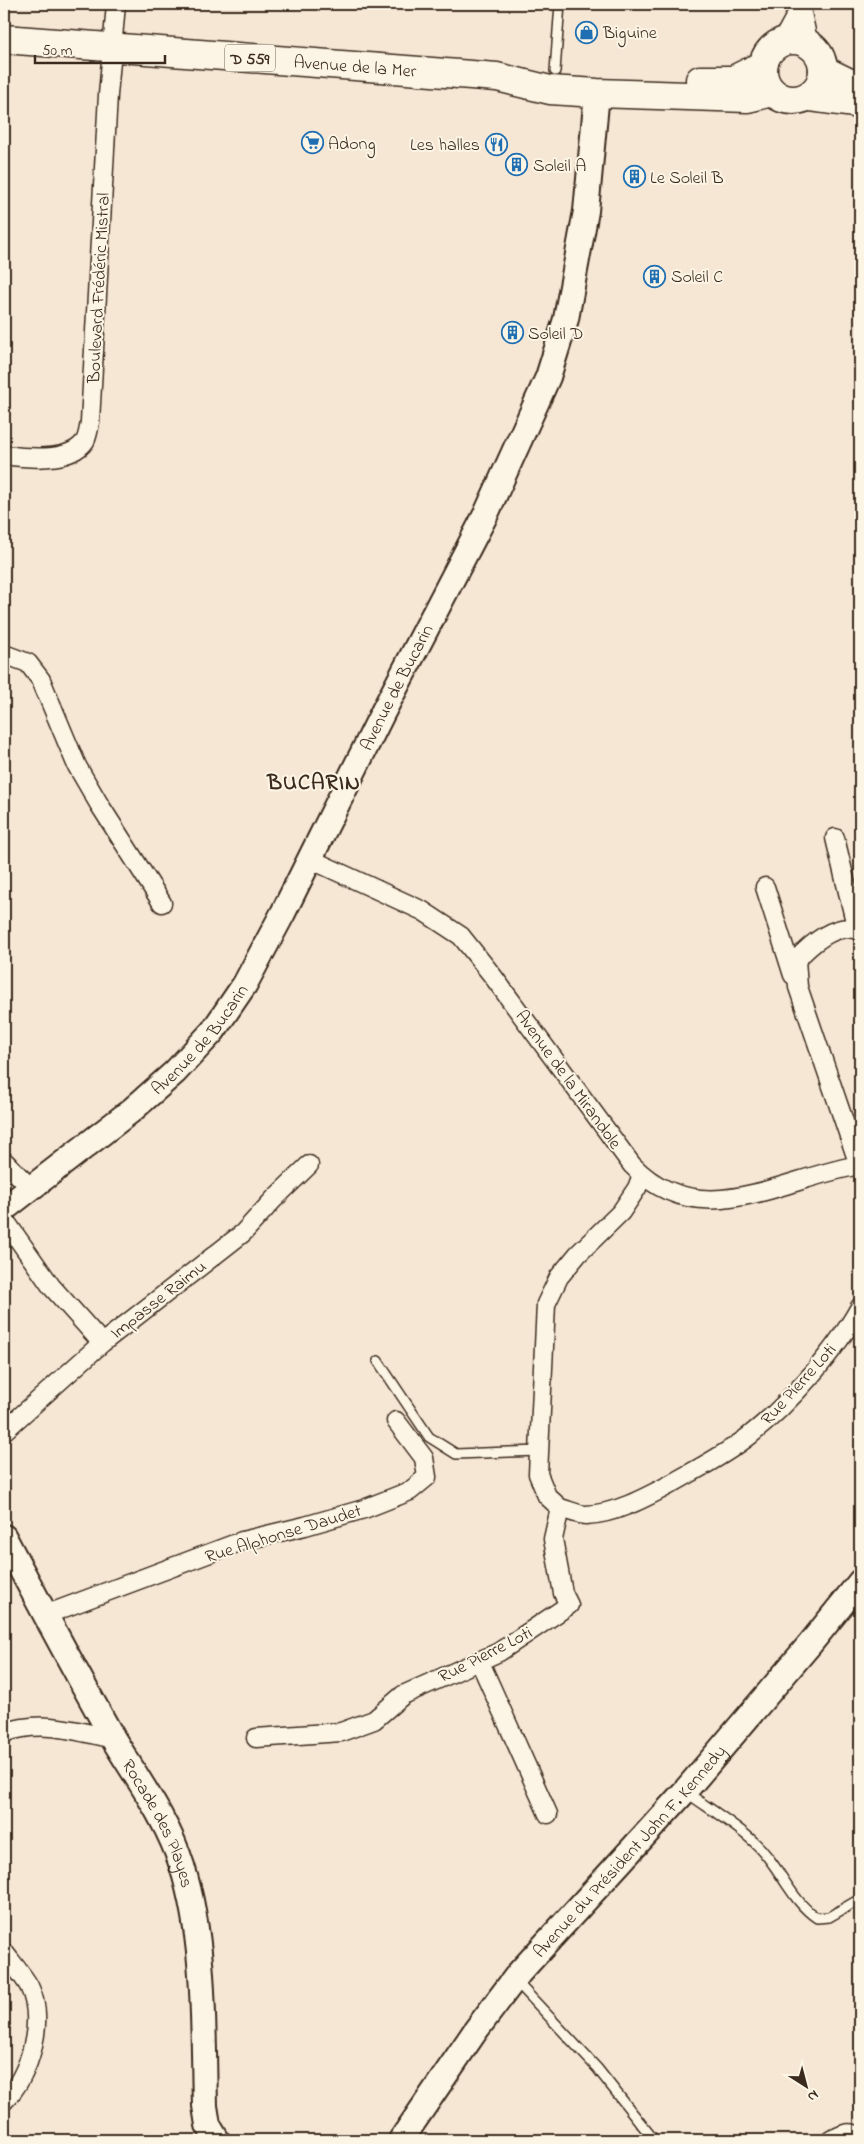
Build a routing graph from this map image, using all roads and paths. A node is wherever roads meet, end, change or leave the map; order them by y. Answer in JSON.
{"nodes":[{"id":1,"x":116,"y":4,"type":"edge"},
{"id":2,"x":560,"y":4,"type":"edge"},
{"id":3,"x":800,"y":6,"type":"edge"},
{"id":4,"x":4,"y":39,"type":"edge"},
{"id":5,"x":781,"y":42,"type":"junction"},
{"id":6,"x":809,"y":45,"type":"junction"},
{"id":7,"x":113,"y":48,"type":"junction"},
{"id":8,"x":763,"y":65,"type":"junction"},
{"id":9,"x":822,"y":70,"type":"junction"},
{"id":10,"x":555,"y":71,"type":"junction"},
{"id":11,"x":497,"y":77,"type":"junction"},
{"id":12,"x":860,"y":88,"type":"edge"},
{"id":13,"x":772,"y":92,"type":"junction"},
{"id":14,"x":597,"y":93,"type":"junction"},
{"id":15,"x":808,"y":97,"type":"junction"},
{"id":16,"x":860,"y":104,"type":"edge"},
{"id":17,"x":4,"y":455,"type":"edge"},
{"id":18,"x":4,"y":654,"type":"edge"},
{"id":19,"x":835,"y":838,"type":"dead end"},
{"id":20,"x":310,"y":859,"type":"junction"},
{"id":21,"x":765,"y":887,"type":"dead end"},
{"id":22,"x":162,"y":903,"type":"dead end"},
{"id":23,"x":859,"y":931,"type":"edge"},
{"id":24,"x":798,"y":987,"type":"junction"},
{"id":25,"x":4,"y":1161,"type":"edge"},
{"id":26,"x":309,"y":1165,"type":"dead end"},
{"id":27,"x":860,"y":1165,"type":"edge"},
{"id":28,"x":642,"y":1175,"type":"junction"},
{"id":29,"x":32,"y":1189,"type":"junction"},
{"id":30,"x":4,"y":1210,"type":"edge"},
{"id":31,"x":4,"y":1219,"type":"edge"},
{"id":32,"x":860,"y":1307,"type":"edge"},
{"id":33,"x":102,"y":1343,"type":"junction"},
{"id":34,"x":378,"y":1360,"type":"dead end"},
{"id":35,"x":396,"y":1421,"type":"dead end"},
{"id":36,"x":4,"y":1431,"type":"edge"},
{"id":37,"x":540,"y":1451,"type":"junction"},
{"id":38,"x":560,"y":1508,"type":"junction"},
{"id":39,"x":4,"y":1537,"type":"edge"},
{"id":40,"x":860,"y":1582,"type":"edge"},
{"id":41,"x":45,"y":1615,"type":"junction"},
{"id":42,"x":479,"y":1660,"type":"junction"},
{"id":43,"x":4,"y":1733,"type":"edge"},
{"id":44,"x":256,"y":1738,"type":"dead end"},
{"id":45,"x":114,"y":1740,"type":"junction"},
{"id":46,"x":685,"y":1791,"type":"junction"},
{"id":47,"x":548,"y":1814,"type":"dead end"},
{"id":48,"x":860,"y":1899,"type":"edge"},
{"id":49,"x":4,"y":1952,"type":"edge"},
{"id":50,"x":514,"y":1979,"type":"junction"},
{"id":51,"x":4,"y":2101,"type":"edge"},
{"id":52,"x":860,"y":2132,"type":"edge"},
{"id":53,"x":402,"y":2137,"type":"edge"},
{"id":54,"x":217,"y":2140,"type":"edge"},
{"id":55,"x":654,"y":2140,"type":"edge"},
{"id":56,"x":824,"y":2140,"type":"edge"}],
"edges":[{"from":1,"to":7,"type":"street","name":"Boulevard Frédéric Mistral"},
{"from":2,"to":10,"type":"lane"},
{"from":3,"to":5,"type":"street"},
{"from":3,"to":6,"type":"street"},
{"from":4,"to":7,"type":"main road","name":"Avenue de la Mer","number":"D 559"},
{"from":5,"to":6,"type":"main road"},
{"from":5,"to":8,"type":"main road"},
{"from":6,"to":9,"type":"main road"},
{"from":7,"to":11,"type":"main road","name":"Avenue de la Mer","number":"D 559"},
{"from":7,"to":17,"type":"street","name":"Boulevard Frédéric Mistral"},
{"from":8,"to":10,"type":"main road","name":"Avenue de la Mer","number":"D 559"},
{"from":8,"to":13,"type":"main road"},
{"from":9,"to":12,"type":"main road"},
{"from":9,"to":15,"type":"main road"},
{"from":10,"to":11,"type":"main road","name":"Avenue de la Mer","number":"D 559"},
{"from":11,"to":14,"type":"main road","name":"Avenue de la Mer","number":"D 559"},
{"from":13,"to":14,"type":"main road","name":"Avenue de la Mer","number":"D 559"},
{"from":13,"to":15,"type":"main road"},
{"from":14,"to":20,"type":"street","name":"Avenue de Bucarin"},
{"from":15,"to":16,"type":"main road"},
{"from":18,"to":22,"type":"street"},
{"from":19,"to":23,"type":"street"},
{"from":20,"to":28,"type":"street","name":"Avenue de la Mirandole"},
{"from":20,"to":29,"type":"street","name":"Avenue de Bucarin"},
{"from":21,"to":24,"type":"street"},
{"from":23,"to":24,"type":"street"},
{"from":24,"to":27,"type":"street"},
{"from":25,"to":29,"type":"street"},
{"from":26,"to":33,"type":"street","name":"Impasse Raimu"},
{"from":27,"to":28,"type":"street","name":"Avenue de la Mirandole"},
{"from":28,"to":37,"type":"street"},
{"from":29,"to":30,"type":"street","name":"Avenue de Bucarin"},
{"from":31,"to":33,"type":"street"},
{"from":32,"to":38,"type":"street","name":"Rue Pierre Loti"},
{"from":33,"to":36,"type":"street","name":"Impasse Raimu"},
{"from":34,"to":37,"type":"lane"},
{"from":35,"to":41,"type":"street","name":"Rue Alphonse Daudet"},
{"from":37,"to":38,"type":"street"},
{"from":38,"to":42,"type":"street","name":"Rue Pierre Loti"},
{"from":39,"to":41,"type":"street","name":"Rocade des Playes"},
{"from":40,"to":46,"type":"street","name":"Avenue du Président John F. Kennedy"},
{"from":41,"to":45,"type":"street","name":"Rocade des Playes"},
{"from":42,"to":44,"type":"street","name":"Rue Pierre Loti"},
{"from":42,"to":47,"type":"street"},
{"from":43,"to":45,"type":"street"},
{"from":45,"to":54,"type":"street","name":"Rocade des Playes"},
{"from":46,"to":48,"type":"lane"},
{"from":46,"to":50,"type":"street","name":"Avenue du Président John F. Kennedy"},
{"from":49,"to":51,"type":"street"},
{"from":50,"to":53,"type":"street","name":"Avenue du Président John F. Kennedy"},
{"from":50,"to":55,"type":"lane"},
{"from":52,"to":56,"type":"lane"}]}
